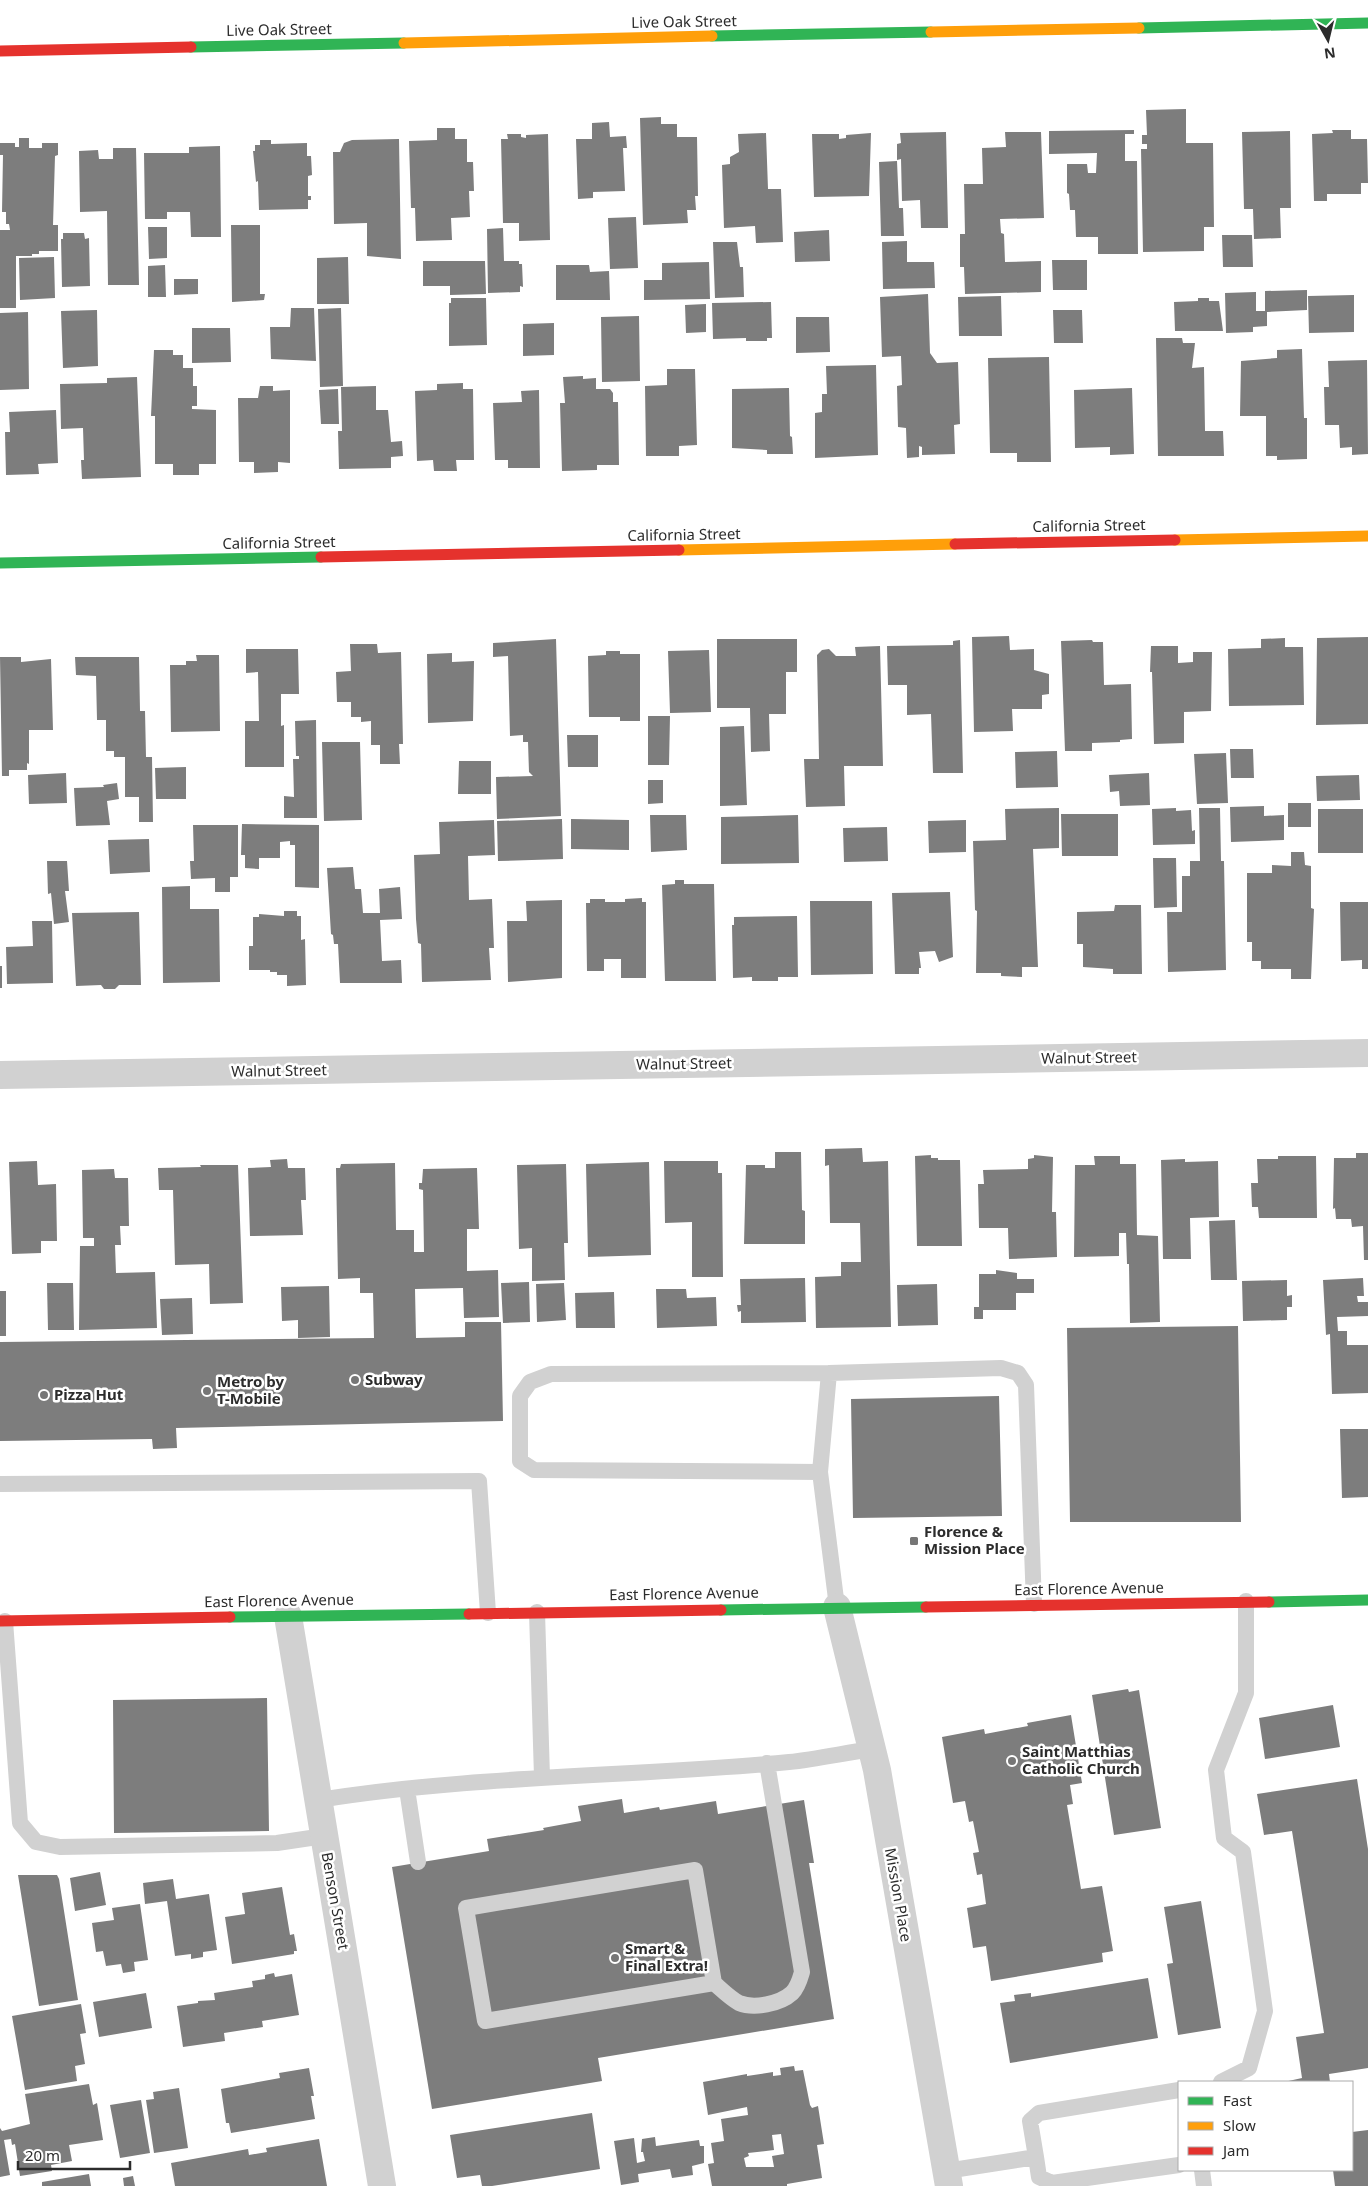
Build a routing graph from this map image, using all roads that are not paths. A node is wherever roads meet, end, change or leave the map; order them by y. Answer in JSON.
{"nodes":[{"id":1,"x":1368,"y":24,"type":"edge"},
{"id":2,"x":0,"y":51,"type":"edge"},
{"id":3,"x":1368,"y":536,"type":"edge"},
{"id":4,"x":0,"y":563,"type":"edge"},
{"id":5,"x":1368,"y":1053,"type":"edge"},
{"id":6,"x":0,"y":1076,"type":"edge"},
{"id":7,"x":829,"y":1373,"type":"junction"},
{"id":8,"x":820,"y":1472,"type":"junction"},
{"id":9,"x":0,"y":1484,"type":"edge"},
{"id":10,"x":1368,"y":1600,"type":"edge"},
{"id":11,"x":1246,"y":1601,"type":"junction"},
{"id":12,"x":1034,"y":1604,"type":"junction"},
{"id":13,"x":837,"y":1607,"type":"junction"},
{"id":14,"x":537,"y":1612,"type":"junction"},
{"id":15,"x":488,"y":1613,"type":"junction"},
{"id":16,"x":288,"y":1616,"type":"junction"},
{"id":17,"x":2,"y":1621,"type":"edge"},
{"id":18,"x":872,"y":1749,"type":"junction"},
{"id":19,"x":767,"y":1763,"type":"junction"},
{"id":20,"x":542,"y":1777,"type":"junction"},
{"id":21,"x":407,"y":1788,"type":"junction"},
{"id":22,"x":319,"y":1800,"type":"junction"},
{"id":23,"x":324,"y":1836,"type":"junction"},
{"id":24,"x":418,"y":1862,"type":"dead end"},
{"id":25,"x":714,"y":1983,"type":"junction"},
{"id":26,"x":1223,"y":2081,"type":"edge"},
{"id":27,"x":1178,"y":2090,"type":"edge"},
{"id":28,"x":1036,"y":2157,"type":"junction"},
{"id":29,"x":1178,"y":2165,"type":"edge"},
{"id":30,"x":1202,"y":2171,"type":"edge"},
{"id":31,"x":947,"y":2178,"type":"edge"},
{"id":32,"x":382,"y":2186,"type":"edge"},
{"id":33,"x":1204,"y":2186,"type":"edge"}],
"edges":[{"from":1,"to":2,"type":"street","name":"Live Oak Street"},
{"from":3,"to":4,"type":"street","name":"California Street"},
{"from":5,"to":6,"type":"street","name":"Walnut Street"},
{"from":7,"to":8,"type":"lane"},
{"from":7,"to":8,"type":"lane"},
{"from":7,"to":12,"type":"lane"},
{"from":8,"to":13,"type":"lane"},
{"from":9,"to":15,"type":"lane"},
{"from":10,"to":11,"type":"street","name":"East Florence Avenue"},
{"from":11,"to":12,"type":"street","name":"East Florence Avenue"},
{"from":11,"to":26,"type":"lane"},
{"from":12,"to":13,"type":"street","name":"East Florence Avenue"},
{"from":13,"to":14,"type":"street","name":"East Florence Avenue"},
{"from":13,"to":18,"type":"street","name":"Mission Place"},
{"from":14,"to":15,"type":"street","name":"East Florence Avenue"},
{"from":14,"to":20,"type":"lane"},
{"from":15,"to":16,"type":"street","name":"East Florence Avenue"},
{"from":16,"to":17,"type":"street","name":"East Florence Avenue"},
{"from":16,"to":22,"type":"street","name":"Benson Street"},
{"from":17,"to":23,"type":"lane"},
{"from":18,"to":19,"type":"lane"},
{"from":18,"to":31,"type":"street","name":"Mission Place"},
{"from":19,"to":20,"type":"lane"},
{"from":19,"to":25,"type":"lane"},
{"from":20,"to":21,"type":"lane"},
{"from":21,"to":22,"type":"lane"},
{"from":21,"to":24,"type":"lane"},
{"from":22,"to":23,"type":"street","name":"Benson Street"},
{"from":23,"to":32,"type":"street","name":"Benson Street"},
{"from":25,"to":25,"type":"lane"},
{"from":27,"to":28,"type":"lane"},
{"from":28,"to":29,"type":"lane"},
{"from":28,"to":31,"type":"lane"},
{"from":30,"to":33,"type":"lane"}]}
